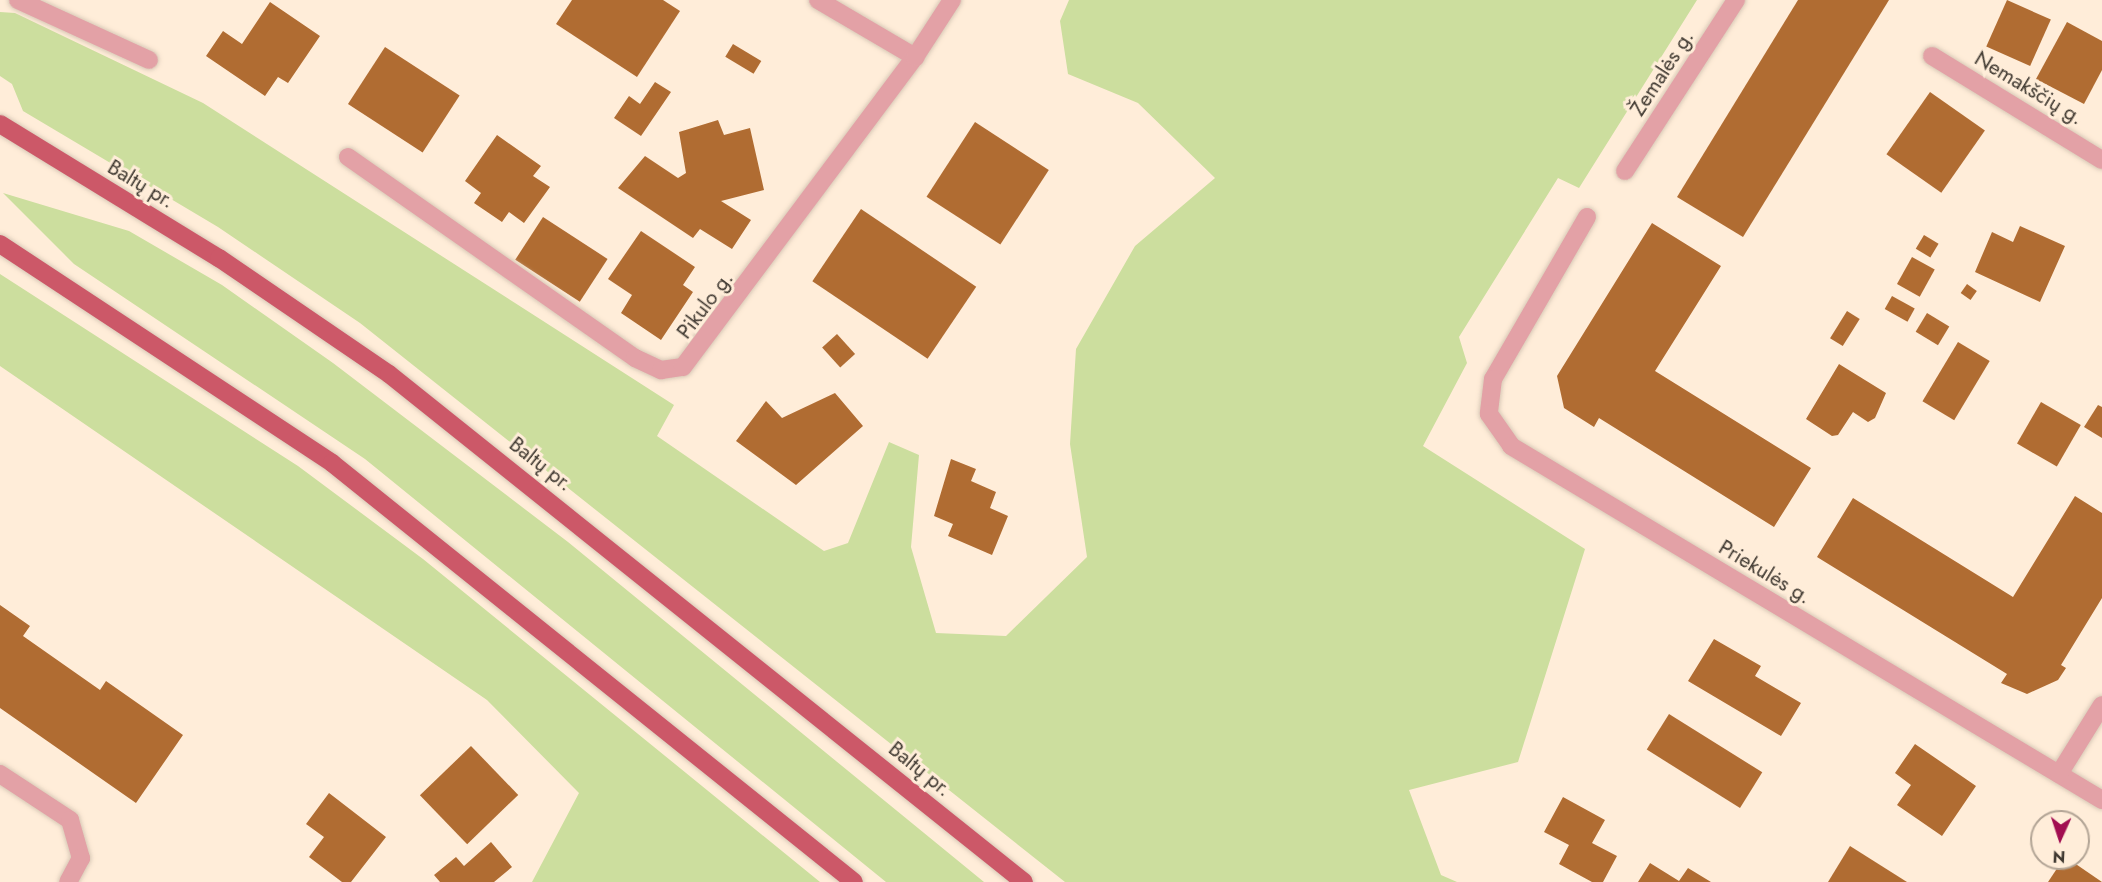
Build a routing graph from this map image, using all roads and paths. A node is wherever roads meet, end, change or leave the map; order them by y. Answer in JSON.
{"nodes":[{"id":1,"x":18,"y":0,"type":"edge"},
{"id":2,"x":818,"y":0,"type":"edge"},
{"id":3,"x":952,"y":0,"type":"edge"},
{"id":4,"x":1736,"y":0,"type":"edge"},
{"id":5,"x":1932,"y":56,"type":"dead end"},
{"id":6,"x":915,"y":57,"type":"junction"},
{"id":7,"x":149,"y":60,"type":"dead end"},
{"id":8,"x":0,"y":124,"type":"edge"},
{"id":9,"x":348,"y":157,"type":"dead end"},
{"id":10,"x":2102,"y":159,"type":"edge"},
{"id":11,"x":1625,"y":171,"type":"dead end"},
{"id":12,"x":1587,"y":217,"type":"dead end"},
{"id":13,"x":0,"y":244,"type":"edge"},
{"id":14,"x":2102,"y":705,"type":"edge"},
{"id":15,"x":0,"y":774,"type":"edge"},
{"id":16,"x":2059,"y":774,"type":"junction"},
{"id":17,"x":2102,"y":800,"type":"edge"},
{"id":18,"x":68,"y":882,"type":"edge"},
{"id":19,"x":854,"y":882,"type":"edge"},
{"id":20,"x":1024,"y":882,"type":"edge"}],
"edges":[{"from":1,"to":7,"type":"street"},
{"from":2,"to":6,"type":"street"},
{"from":3,"to":6,"type":"street","name":"Pikulo g."},
{"from":4,"to":11,"type":"street","name":"Žemalės g."},
{"from":5,"to":10,"type":"street","name":"Nemakščių g."},
{"from":6,"to":9,"type":"street","name":"Pikulo g."},
{"from":8,"to":20,"type":"main road","name":"Baltų pr."},
{"from":12,"to":16,"type":"street","name":"Priekulės g."},
{"from":13,"to":19,"type":"main road"},
{"from":14,"to":16,"type":"street"},
{"from":15,"to":18,"type":"street"},
{"from":16,"to":17,"type":"street","name":"Priekulės g."}]}
